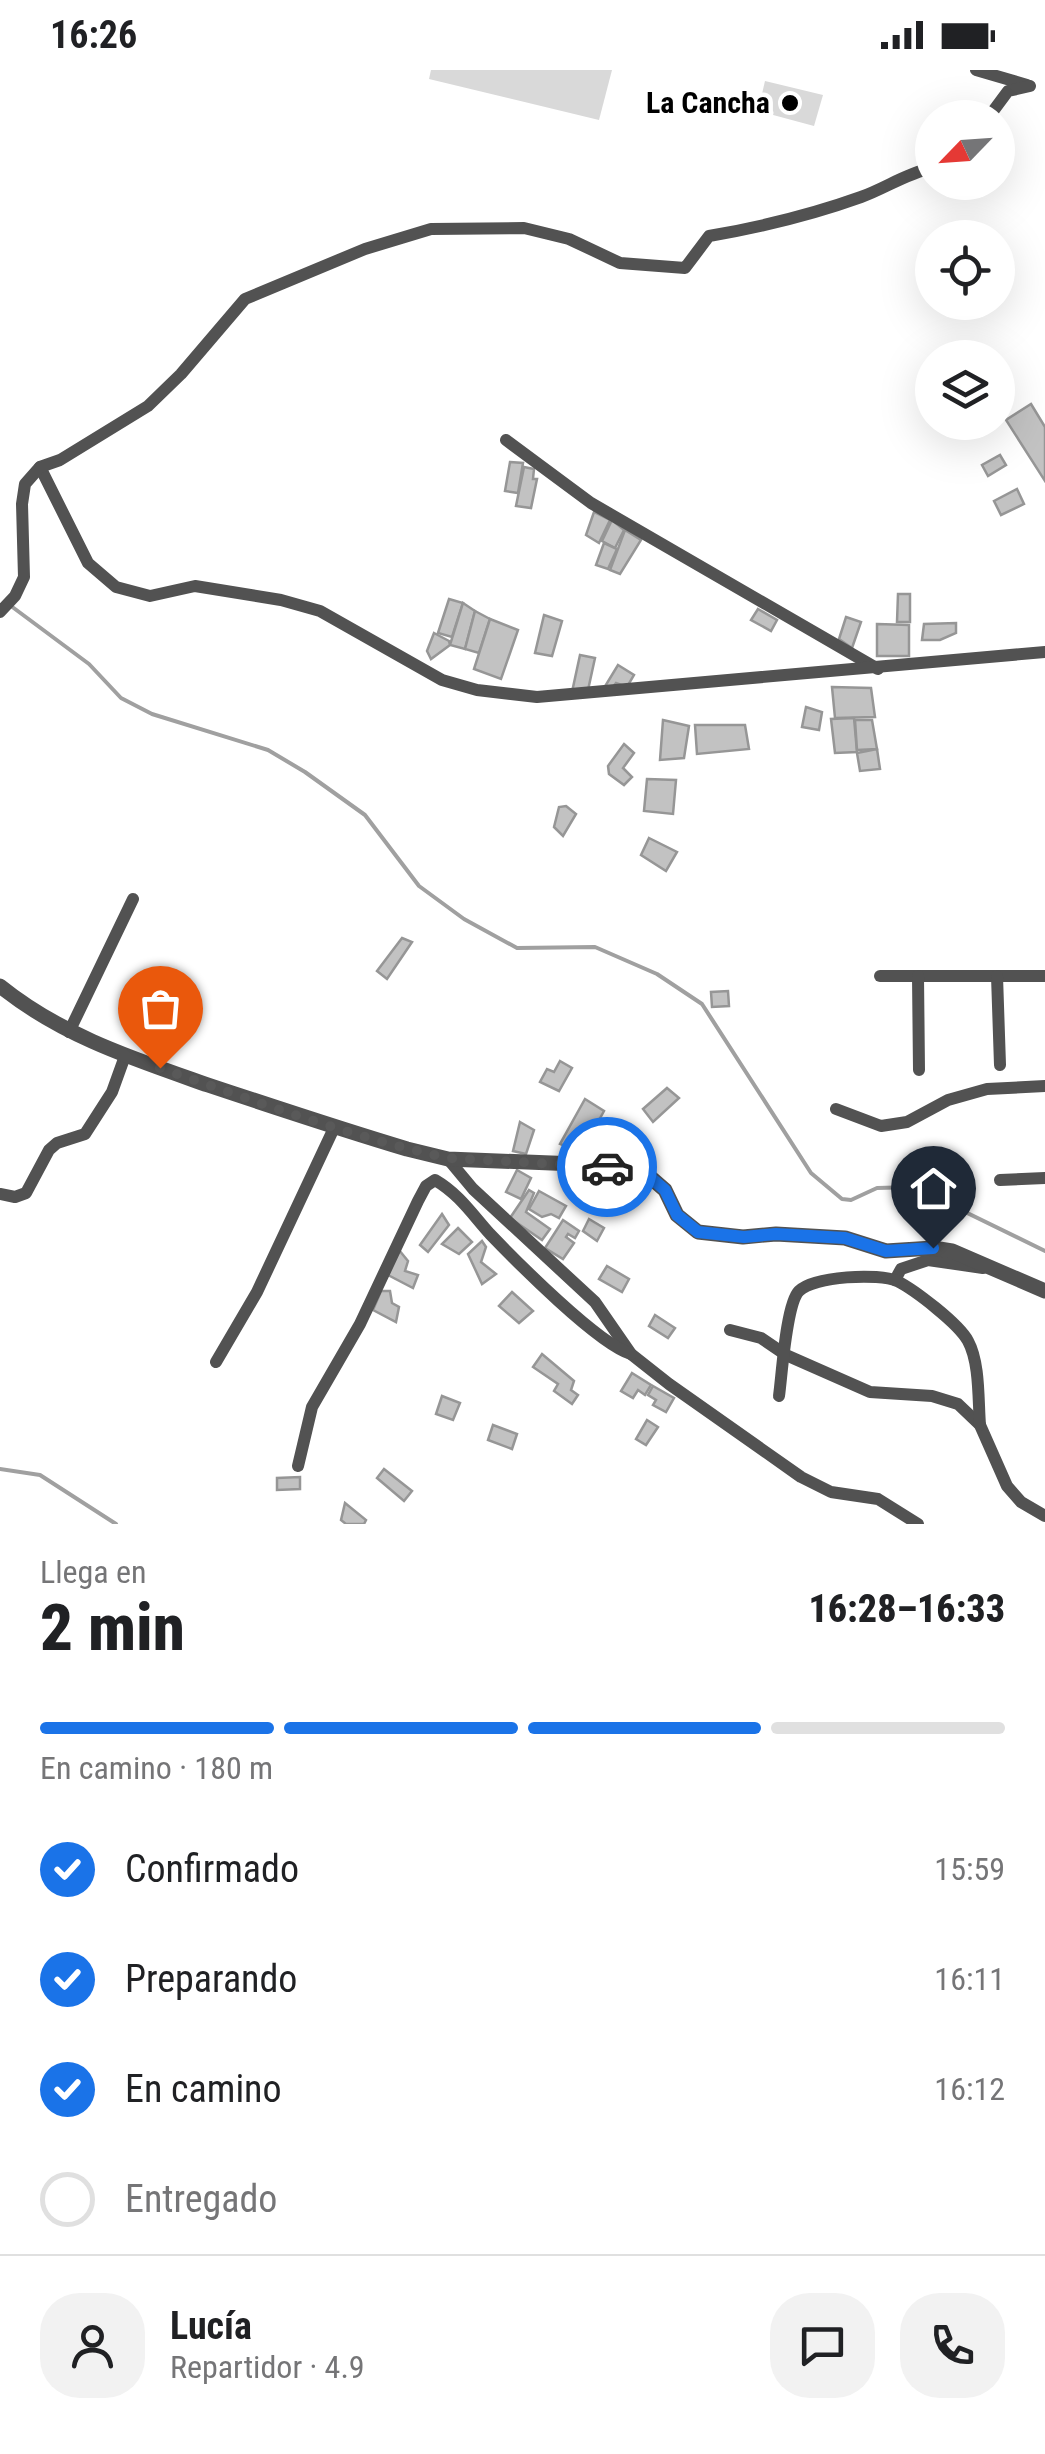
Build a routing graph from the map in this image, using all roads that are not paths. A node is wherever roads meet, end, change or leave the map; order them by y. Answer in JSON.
{"nodes":[{"id":1,"x":976,"y":70,"type":"edge"},
{"id":2,"x":1001,"y":100,"type":"edge"},
{"id":3,"x":915,"y":171,"type":"edge"},
{"id":4,"x":506,"y":440,"type":"dead end"},
{"id":5,"x":40,"y":467,"type":"junction"},
{"id":6,"x":3,"y":610,"type":"edge"},
{"id":7,"x":1045,"y":652,"type":"edge"},
{"id":8,"x":880,"y":669,"type":"junction"},
{"id":9,"x":133,"y":899,"type":"dead end"},
{"id":10,"x":880,"y":976,"type":"dead end"},
{"id":11,"x":918,"y":976,"type":"junction"},
{"id":12,"x":997,"y":976,"type":"junction"},
{"id":13,"x":1045,"y":976,"type":"edge"},
{"id":14,"x":0,"y":986,"type":"edge"},
{"id":15,"x":69,"y":1032,"type":"junction"},
{"id":16,"x":125,"y":1056,"type":"junction"},
{"id":17,"x":1000,"y":1065,"type":"dead end"},
{"id":18,"x":919,"y":1070,"type":"dead end"},
{"id":19,"x":1045,"y":1086,"type":"edge"},
{"id":20,"x":836,"y":1108,"type":"dead end"},
{"id":21,"x":334,"y":1128,"type":"junction"},
{"id":22,"x":452,"y":1165,"type":"junction"},
{"id":23,"x":1045,"y":1178,"type":"edge"},
{"id":24,"x":1000,"y":1180,"type":"dead end"},
{"id":25,"x":450,"y":1189,"type":"junction"},
{"id":26,"x":0,"y":1194,"type":"edge"},
{"id":27,"x":1000,"y":1271,"type":"junction"},
{"id":28,"x":895,"y":1280,"type":"junction"},
{"id":29,"x":1045,"y":1291,"type":"edge"},
{"id":30,"x":730,"y":1330,"type":"dead end"},
{"id":31,"x":631,"y":1354,"type":"junction"},
{"id":32,"x":786,"y":1355,"type":"junction"},
{"id":33,"x":216,"y":1362,"type":"dead end"},
{"id":34,"x":778,"y":1396,"type":"dead end"},
{"id":35,"x":980,"y":1425,"type":"junction"},
{"id":36,"x":298,"y":1466,"type":"dead end"},
{"id":37,"x":1045,"y":1516,"type":"edge"},
{"id":38,"x":918,"y":1524,"type":"edge"}],
"edges":[{"from":1,"to":2,"type":"street"},
{"from":3,"to":5,"type":"street"},
{"from":4,"to":8,"type":"street"},
{"from":5,"to":6,"type":"street"},
{"from":5,"to":8,"type":"street"},
{"from":7,"to":8,"type":"street"},
{"from":9,"to":15,"type":"street"},
{"from":10,"to":11,"type":"street"},
{"from":11,"to":12,"type":"street"},
{"from":11,"to":18,"type":"street"},
{"from":12,"to":13,"type":"street"},
{"from":12,"to":17,"type":"street"},
{"from":14,"to":15,"type":"street"},
{"from":15,"to":16,"type":"street"},
{"from":16,"to":21,"type":"street"},
{"from":16,"to":26,"type":"street"},
{"from":19,"to":20,"type":"street"},
{"from":21,"to":22,"type":"street"},
{"from":21,"to":33,"type":"street"},
{"from":22,"to":25,"type":"street"},
{"from":22,"to":27,"type":"street"},
{"from":22,"to":31,"type":"street"},
{"from":23,"to":24,"type":"street"},
{"from":25,"to":31,"type":"street"},
{"from":25,"to":36,"type":"street"},
{"from":27,"to":28,"type":"street"},
{"from":27,"to":29,"type":"street"},
{"from":28,"to":32,"type":"street"},
{"from":28,"to":35,"type":"street"},
{"from":30,"to":32,"type":"street"},
{"from":31,"to":38,"type":"street"},
{"from":32,"to":34,"type":"street"},
{"from":32,"to":35,"type":"street"},
{"from":35,"to":37,"type":"street"}]}
